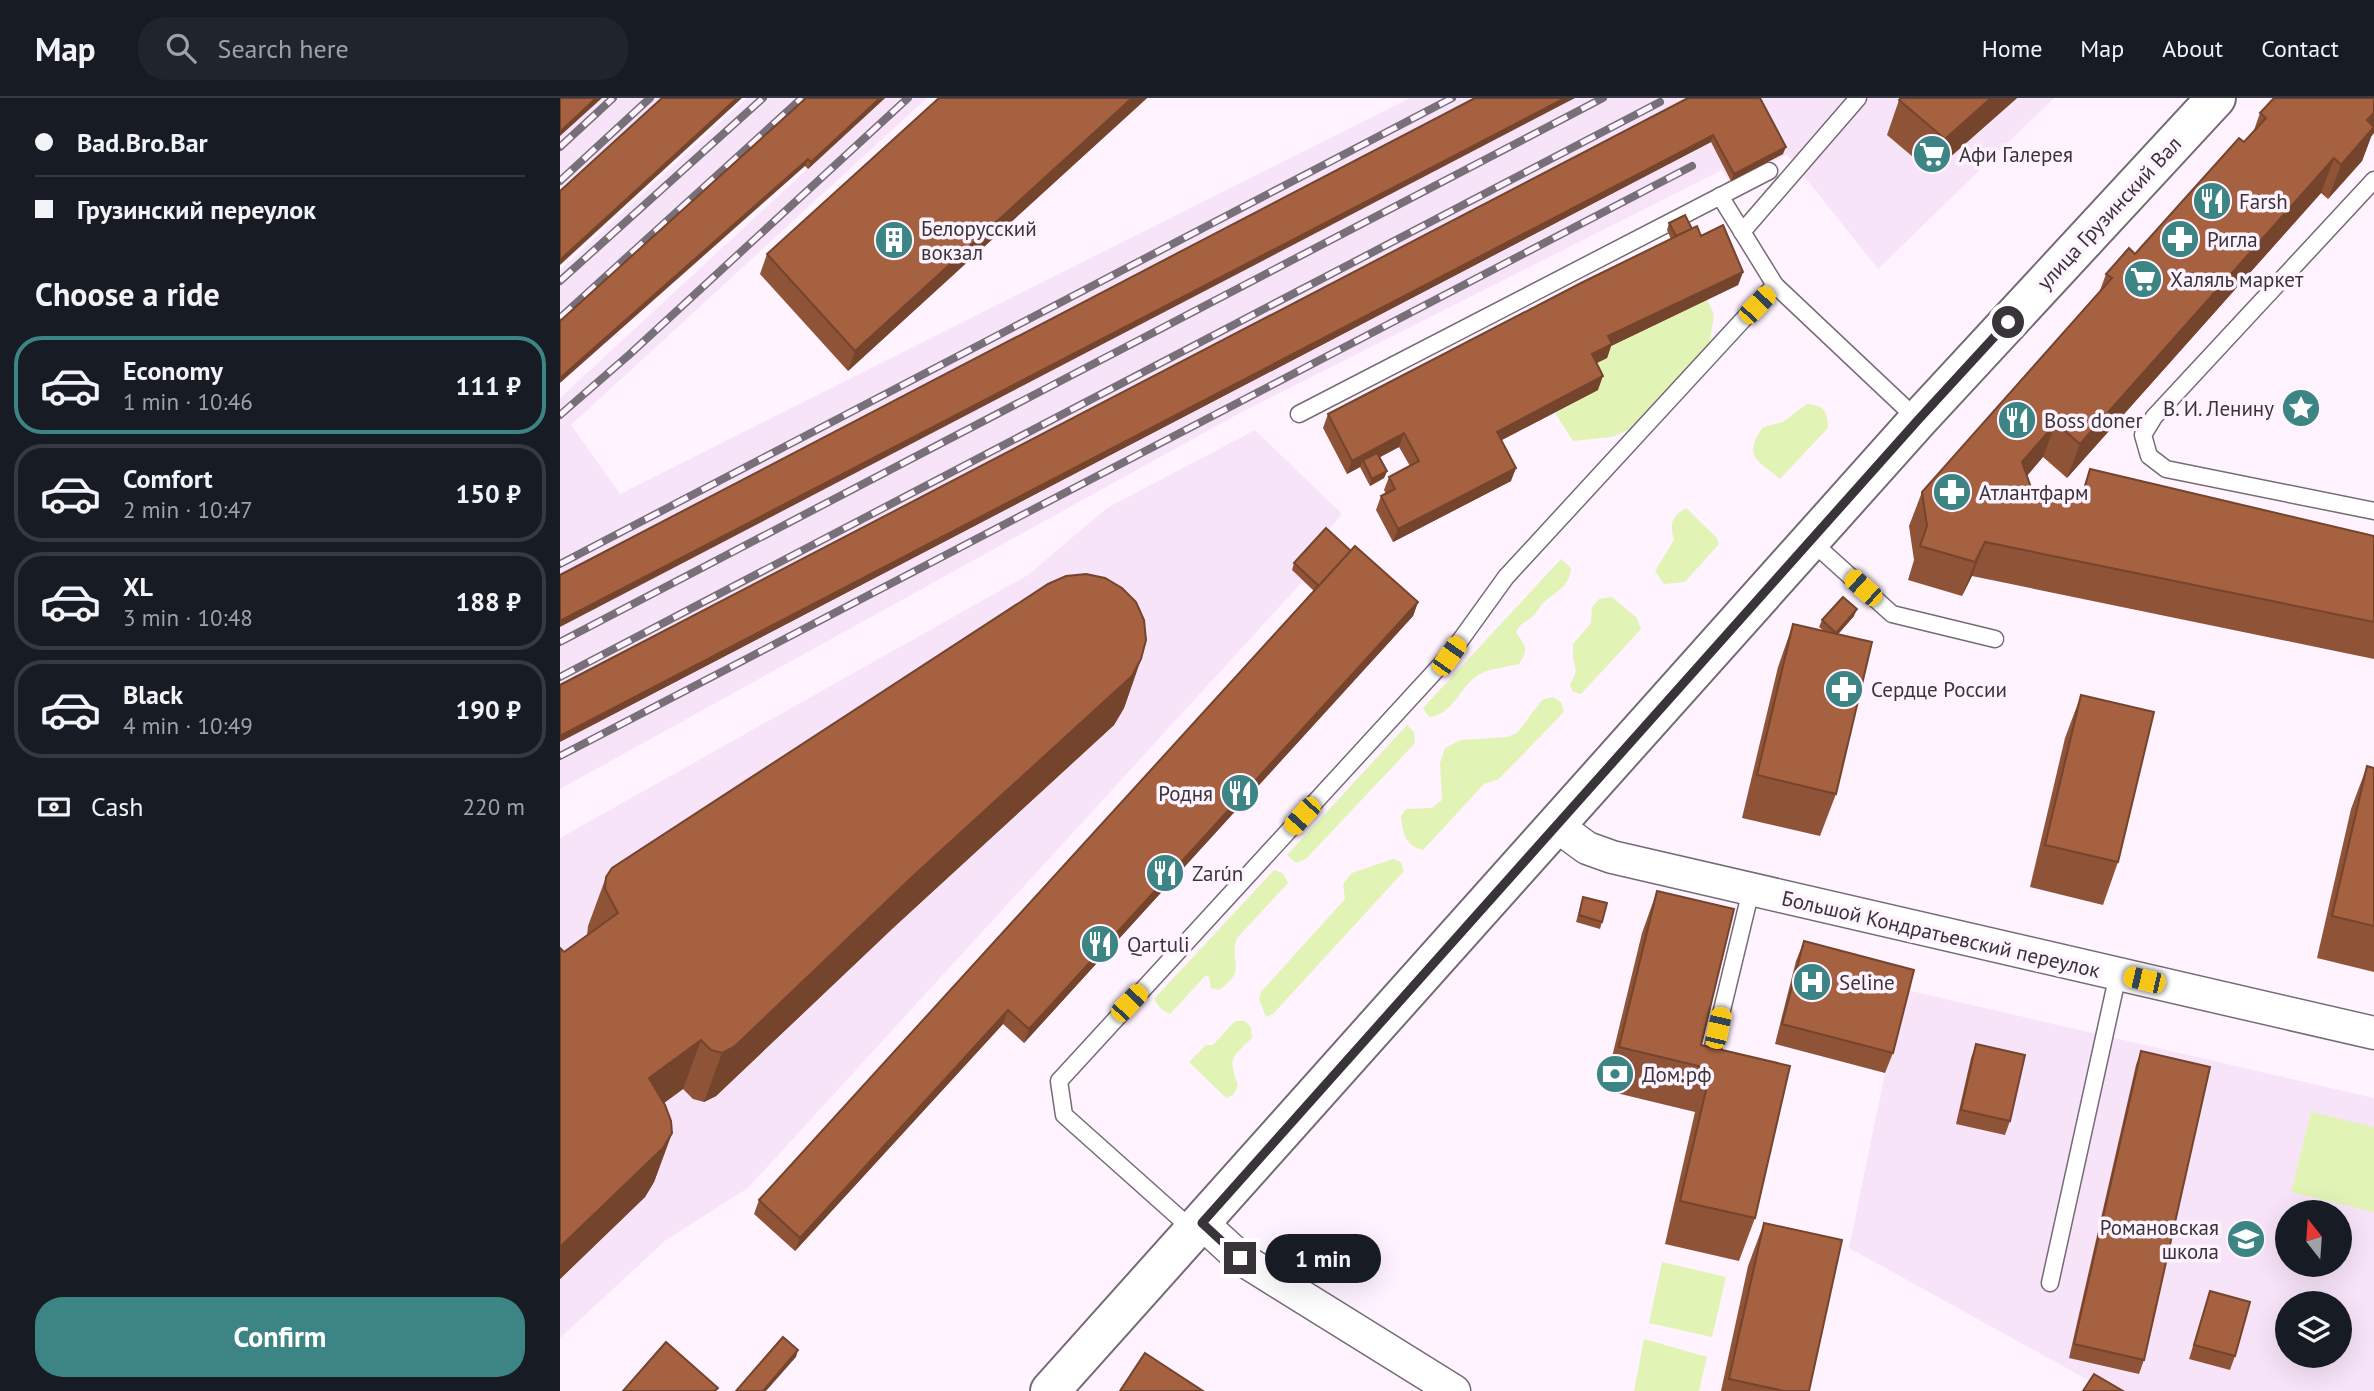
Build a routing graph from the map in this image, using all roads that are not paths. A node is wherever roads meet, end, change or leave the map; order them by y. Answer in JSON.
{"nodes":[{"id":1,"x":1858,"y":98,"type":"edge"},
{"id":2,"x":2216,"y":98,"type":"edge"},
{"id":3,"x":1769,"y":171,"type":"dead end"},
{"id":4,"x":2374,"y":180,"type":"edge"},
{"id":5,"x":1720,"y":196,"type":"junction"},
{"id":6,"x":1742,"y":232,"type":"junction"},
{"id":7,"x":1775,"y":285,"type":"junction"},
{"id":8,"x":1298,"y":414,"type":"dead end"},
{"id":9,"x":1918,"y":420,"type":"junction"},
{"id":10,"x":2374,"y":511,"type":"edge"},
{"id":11,"x":1811,"y":541,"type":"junction"},
{"id":12,"x":1995,"y":639,"type":"dead end"},
{"id":13,"x":1557,"y":826,"type":"junction"},
{"id":14,"x":1751,"y":890,"type":"junction"},
{"id":15,"x":2118,"y":974,"type":"junction"},
{"id":16,"x":2374,"y":1033,"type":"edge"},
{"id":17,"x":1717,"y":1084,"type":"edge"},
{"id":18,"x":1198,"y":1227,"type":"junction"},
{"id":19,"x":2050,"y":1283,"type":"dead end"},
{"id":20,"x":1050,"y":1391,"type":"edge"},
{"id":21,"x":1454,"y":1391,"type":"edge"}],
"edges":[{"from":1,"to":6,"type":"lane"},
{"from":2,"to":9,"type":"main road","name":"улица Грузинский Вал"},
{"from":3,"to":5,"type":"lane"},
{"from":4,"to":10,"type":"lane"},
{"from":5,"to":6,"type":"lane"},
{"from":5,"to":8,"type":"lane"},
{"from":6,"to":7,"type":"lane"},
{"from":7,"to":9,"type":"lane"},
{"from":7,"to":18,"type":"lane"},
{"from":9,"to":11,"type":"main road","name":"улица Грузинский Вал"},
{"from":11,"to":12,"type":"lane"},
{"from":11,"to":13,"type":"main road","name":"улица Грузинский Вал"},
{"from":13,"to":14,"type":"street","name":"Большой Кондратьевский переулок"},
{"from":13,"to":18,"type":"main road","name":"улица Грузинский Вал"},
{"from":14,"to":15,"type":"street","name":"Большой Кондратьевский переулок"},
{"from":14,"to":17,"type":"lane"},
{"from":15,"to":16,"type":"street","name":"Большой Кондратьевский переулок"},
{"from":15,"to":19,"type":"lane"},
{"from":18,"to":20,"type":"main road","name":"улица Грузинский Вал"},
{"from":18,"to":21,"type":"street"}]}
